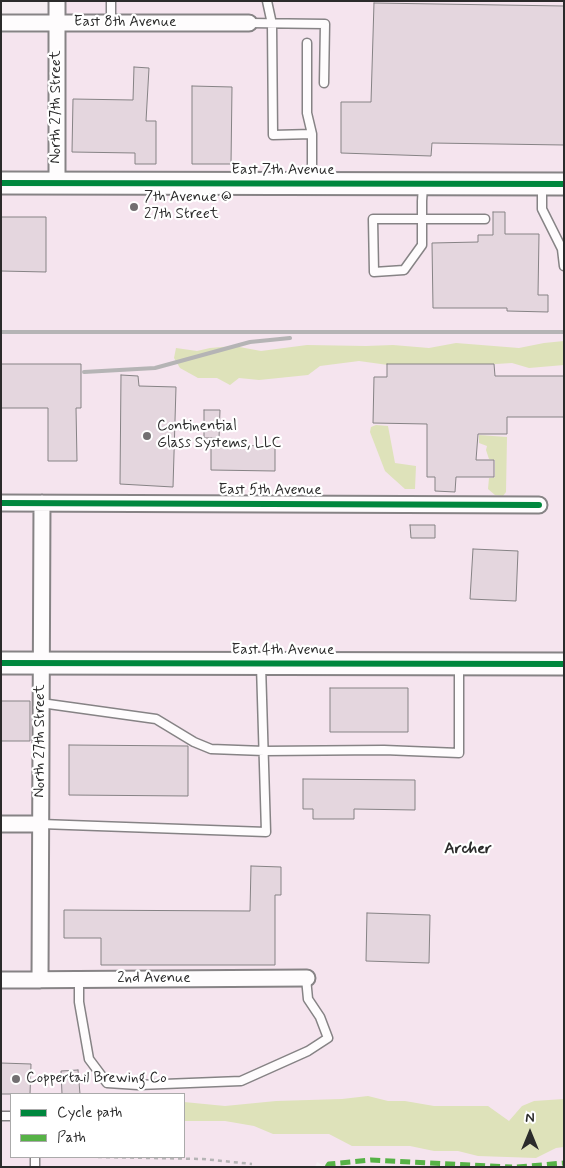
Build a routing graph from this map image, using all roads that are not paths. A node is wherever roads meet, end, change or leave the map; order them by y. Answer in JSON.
{"nodes":[{"id":1,"x":57,"y":1,"type":"edge"},
{"id":2,"x":111,"y":1,"type":"edge"},
{"id":3,"x":268,"y":2,"type":"edge"},
{"id":4,"x":1,"y":23,"type":"edge"},
{"id":5,"x":57,"y":23,"type":"junction"},
{"id":6,"x":111,"y":23,"type":"junction"},
{"id":7,"x":249,"y":24,"type":"joint"},
{"id":8,"x":272,"y":24,"type":"junction"},
{"id":9,"x":307,"y":43,"type":"dead end"},
{"id":10,"x":324,"y":83,"type":"dead end"},
{"id":11,"x":312,"y":134,"type":"junction"},
{"id":12,"x":1,"y":183,"type":"edge"},
{"id":13,"x":57,"y":183,"type":"junction"},
{"id":14,"x":312,"y":184,"type":"junction"},
{"id":15,"x":423,"y":184,"type":"junction"},
{"id":16,"x":542,"y":184,"type":"junction"},
{"id":17,"x":564,"y":184,"type":"edge"},
{"id":18,"x":422,"y":218,"type":"junction"},
{"id":19,"x":485,"y":218,"type":"dead end"},
{"id":20,"x":564,"y":266,"type":"edge"},
{"id":21,"x":1,"y":503,"type":"edge"},
{"id":22,"x":42,"y":503,"type":"junction"},
{"id":23,"x":539,"y":505,"type":"dead end"},
{"id":24,"x":1,"y":663,"type":"edge"},
{"id":25,"x":41,"y":663,"type":"junction"},
{"id":26,"x":261,"y":663,"type":"junction"},
{"id":27,"x":459,"y":664,"type":"junction"},
{"id":28,"x":564,"y":664,"type":"edge"},
{"id":29,"x":41,"y":703,"type":"junction"},
{"id":30,"x":264,"y":751,"type":"junction"},
{"id":31,"x":1,"y":824,"type":"edge"},
{"id":32,"x":41,"y":824,"type":"junction"},
{"id":33,"x":307,"y":978,"type":"joint"},
{"id":34,"x":79,"y":979,"type":"junction"},
{"id":35,"x":1,"y":980,"type":"edge"},
{"id":36,"x":40,"y":980,"type":"junction"}],
"edges":[{"from":1,"to":5,"type":"street","name":"North 27th Street"},
{"from":2,"to":6,"type":"lane"},
{"from":3,"to":8,"type":"lane"},
{"from":4,"to":5,"type":"street","name":"East 8th Avenue"},
{"from":5,"to":6,"type":"street","name":"East 8th Avenue"},
{"from":5,"to":13,"type":"street","name":"North 27th Street"},
{"from":6,"to":7,"type":"street","name":"East 8th Avenue"},
{"from":7,"to":8,"type":"lane"},
{"from":8,"to":10,"type":"lane"},
{"from":8,"to":11,"type":"lane"},
{"from":9,"to":11,"type":"lane"},
{"from":11,"to":14,"type":"lane"},
{"from":12,"to":13,"type":"street","name":"East 7th Avenue"},
{"from":13,"to":14,"type":"street","name":"East 7th Avenue"},
{"from":14,"to":15,"type":"street","name":"East 7th Avenue"},
{"from":15,"to":16,"type":"street","name":"East 7th Avenue"},
{"from":15,"to":18,"type":"lane"},
{"from":16,"to":17,"type":"street","name":"East 7th Avenue"},
{"from":16,"to":20,"type":"lane"},
{"from":18,"to":18,"type":"lane"},
{"from":18,"to":19,"type":"lane"},
{"from":21,"to":22,"type":"street","name":"East 5th Avenue"},
{"from":22,"to":23,"type":"street","name":"East 5th Avenue"},
{"from":22,"to":25,"type":"street","name":"North 27th Street"},
{"from":24,"to":25,"type":"street","name":"East 4th Avenue"},
{"from":25,"to":26,"type":"street","name":"East 4th Avenue"},
{"from":25,"to":29,"type":"street","name":"North 27th Street"},
{"from":26,"to":27,"type":"street","name":"East 4th Avenue"},
{"from":26,"to":30,"type":"lane"},
{"from":27,"to":28,"type":"street","name":"East 4th Avenue"},
{"from":27,"to":30,"type":"lane"},
{"from":29,"to":30,"type":"lane"},
{"from":29,"to":32,"type":"street","name":"North 27th Street"},
{"from":30,"to":32,"type":"lane"},
{"from":31,"to":32,"type":"street"},
{"from":32,"to":36,"type":"street","name":"North 27th Street"},
{"from":33,"to":34,"type":"street","name":"2nd Avenue"},
{"from":33,"to":34,"type":"lane"},
{"from":34,"to":36,"type":"street","name":"2nd Avenue"},
{"from":35,"to":36,"type":"street","name":"2nd Avenue"}]}
